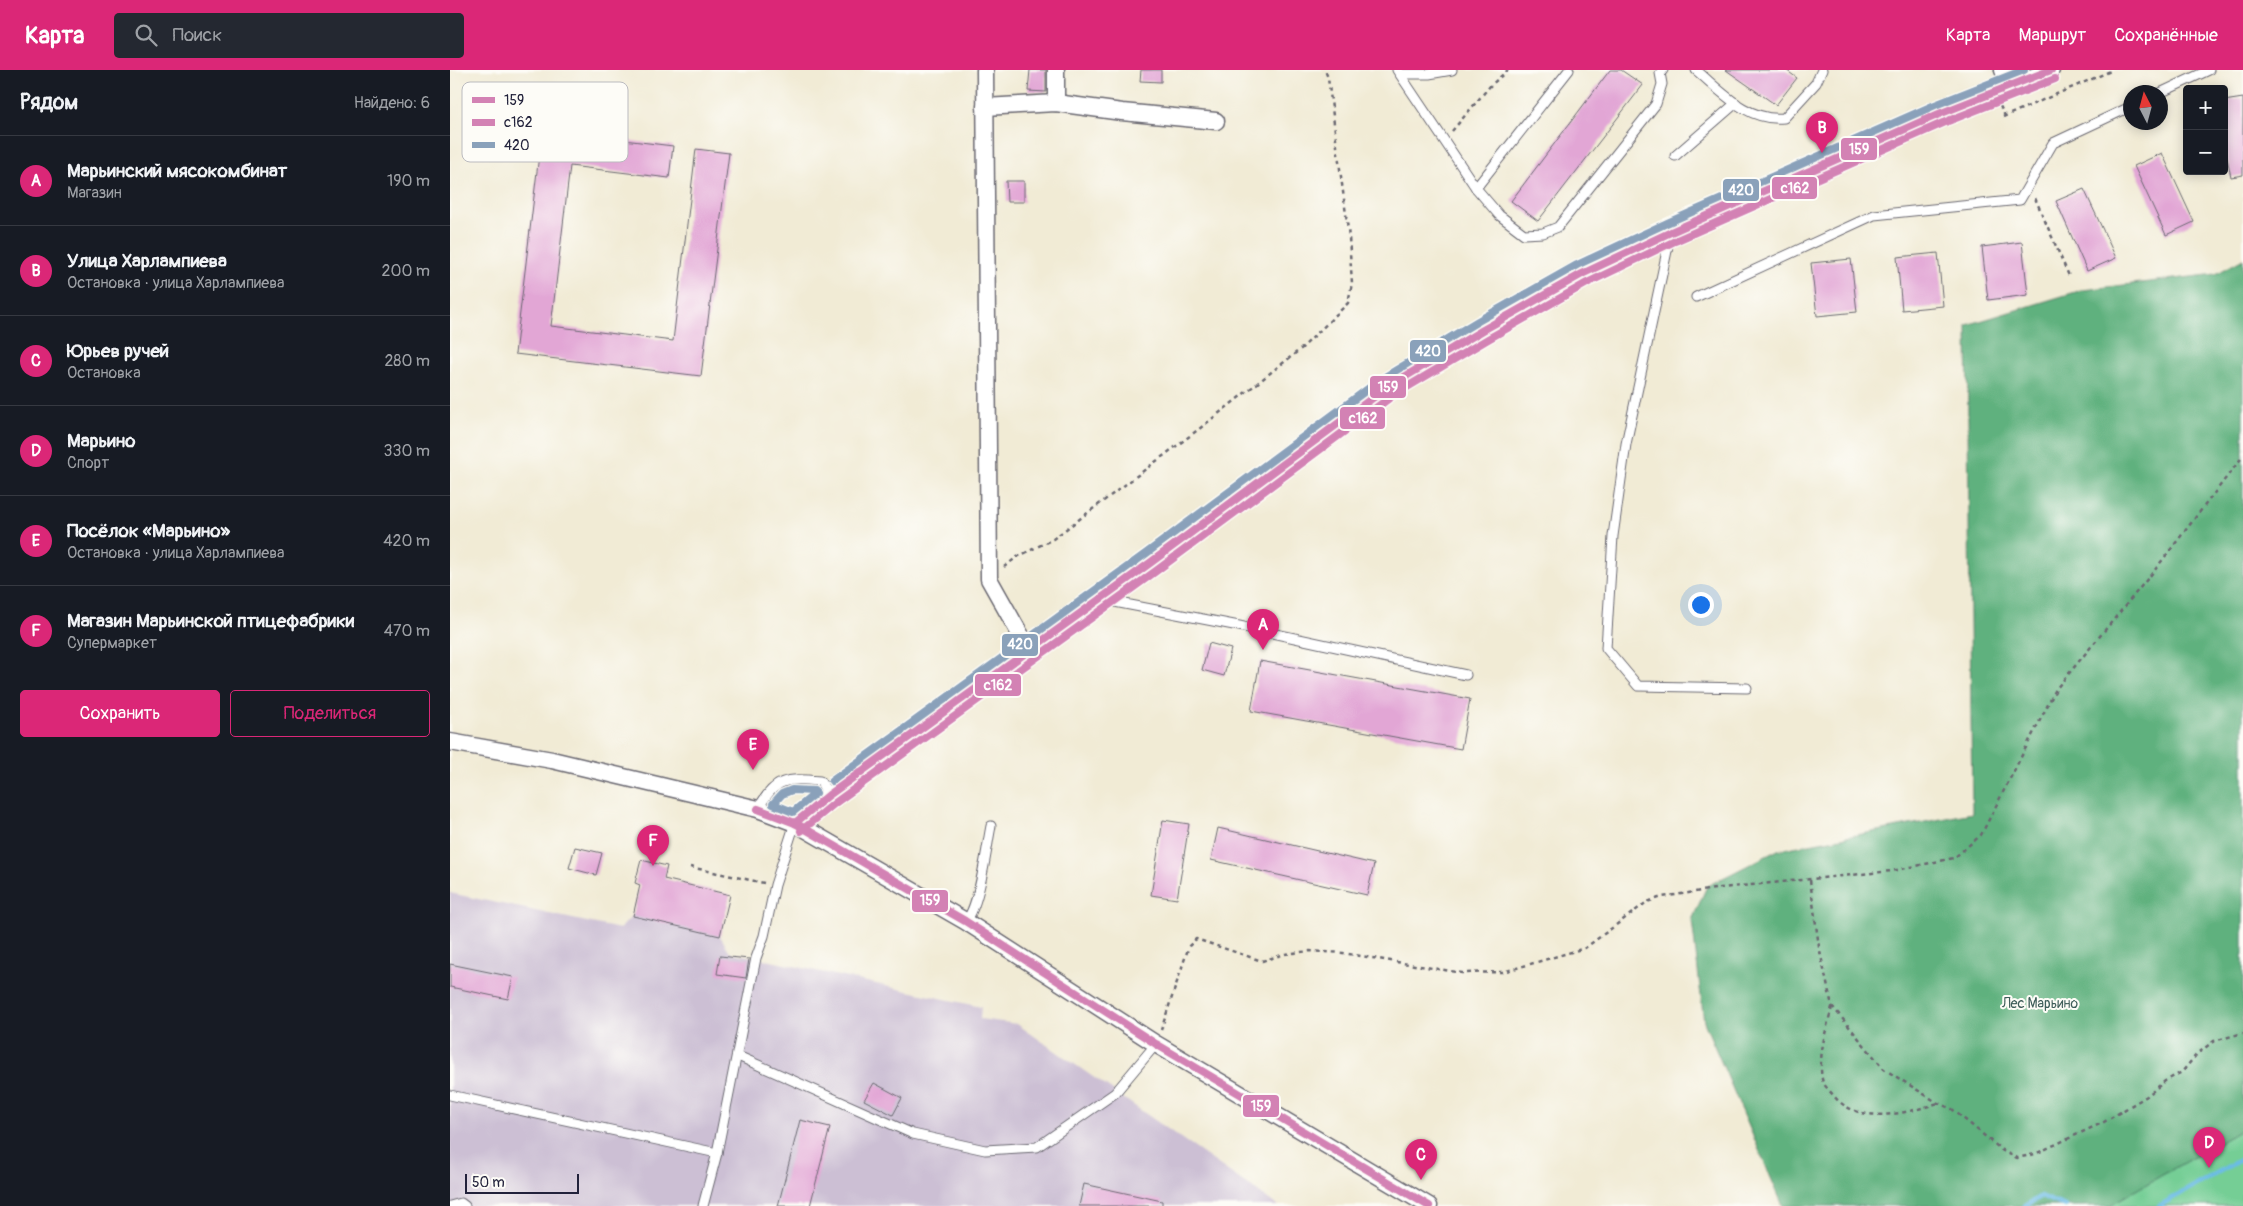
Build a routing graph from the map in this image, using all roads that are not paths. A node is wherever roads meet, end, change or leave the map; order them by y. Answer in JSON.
{"nodes":[{"id":1,"x":985,"y":70,"type":"edge"},
{"id":2,"x":1056,"y":70,"type":"edge"},
{"id":3,"x":1452,"y":70,"type":"edge"},
{"id":4,"x":1569,"y":70,"type":"edge"},
{"id":5,"x":1696,"y":70,"type":"edge"},
{"id":6,"x":1822,"y":70,"type":"edge"},
{"id":7,"x":2003,"y":70,"type":"edge"},
{"id":8,"x":2052,"y":70,"type":"edge"},
{"id":9,"x":2209,"y":70,"type":"edge"},
{"id":10,"x":1660,"y":71,"type":"edge"},
{"id":11,"x":1399,"y":72,"type":"edge"},
{"id":12,"x":2011,"y":87,"type":"junction"},
{"id":13,"x":2168,"y":89,"type":"edge"},
{"id":14,"x":1056,"y":103,"type":"junction"},
{"id":15,"x":1736,"y":104,"type":"junction"},
{"id":16,"x":985,"y":107,"type":"junction"},
{"id":17,"x":2123,"y":110,"type":"edge"},
{"id":18,"x":1216,"y":121,"type":"dead end"},
{"id":19,"x":1675,"y":156,"type":"dead end"},
{"id":20,"x":1476,"y":188,"type":"junction"},
{"id":21,"x":1672,"y":232,"type":"junction"},
{"id":22,"x":1696,"y":297,"type":"dead end"},
{"id":23,"x":1097,"y":599,"type":"junction"},
{"id":24,"x":1029,"y":650,"type":"junction"},
{"id":25,"x":1466,"y":675,"type":"dead end"},
{"id":26,"x":1747,"y":688,"type":"dead end"},
{"id":27,"x":450,"y":742,"type":"edge"},
{"id":28,"x":829,"y":795,"type":"junction"},
{"id":29,"x":758,"y":809,"type":"junction"},
{"id":30,"x":795,"y":823,"type":"junction"},
{"id":31,"x":991,"y":826,"type":"dead end"},
{"id":32,"x":965,"y":921,"type":"junction"},
{"id":33,"x":1156,"y":1044,"type":"junction"},
{"id":34,"x":738,"y":1056,"type":"junction"},
{"id":35,"x":450,"y":1095,"type":"edge"},
{"id":36,"x":717,"y":1153,"type":"junction"},
{"id":37,"x":450,"y":1206,"type":"edge"},
{"id":38,"x":465,"y":1206,"type":"edge"},
{"id":39,"x":703,"y":1206,"type":"edge"},
{"id":40,"x":1429,"y":1206,"type":"edge"}],
"edges":[{"from":1,"to":16,"type":"street"},
{"from":2,"to":14,"type":"street"},
{"from":3,"to":11,"type":"lane"},
{"from":4,"to":20,"type":"lane"},
{"from":5,"to":15,"type":"lane"},
{"from":6,"to":15,"type":"lane"},
{"from":7,"to":12,"type":"street"},
{"from":8,"to":12,"type":"street"},
{"from":9,"to":13,"type":"lane"},
{"from":10,"to":20,"type":"lane"},
{"from":11,"to":20,"type":"lane"},
{"from":12,"to":21,"type":"street"},
{"from":14,"to":16,"type":"street"},
{"from":14,"to":18,"type":"street"},
{"from":15,"to":19,"type":"lane"},
{"from":16,"to":24,"type":"street"},
{"from":17,"to":22,"type":"lane"},
{"from":21,"to":23,"type":"street"},
{"from":21,"to":26,"type":"lane"},
{"from":23,"to":24,"type":"street"},
{"from":23,"to":25,"type":"lane"},
{"from":24,"to":28,"type":"street"},
{"from":27,"to":29,"type":"street"},
{"from":28,"to":29,"type":"lane"},
{"from":28,"to":30,"type":"street"},
{"from":29,"to":30,"type":"street"},
{"from":30,"to":32,"type":"street"},
{"from":30,"to":34,"type":"lane"},
{"from":31,"to":32,"type":"lane"},
{"from":32,"to":33,"type":"street"},
{"from":33,"to":34,"type":"lane"},
{"from":33,"to":40,"type":"street"},
{"from":34,"to":36,"type":"lane"},
{"from":35,"to":36,"type":"lane"},
{"from":36,"to":39,"type":"lane"},
{"from":37,"to":38,"type":"lane"}]}
